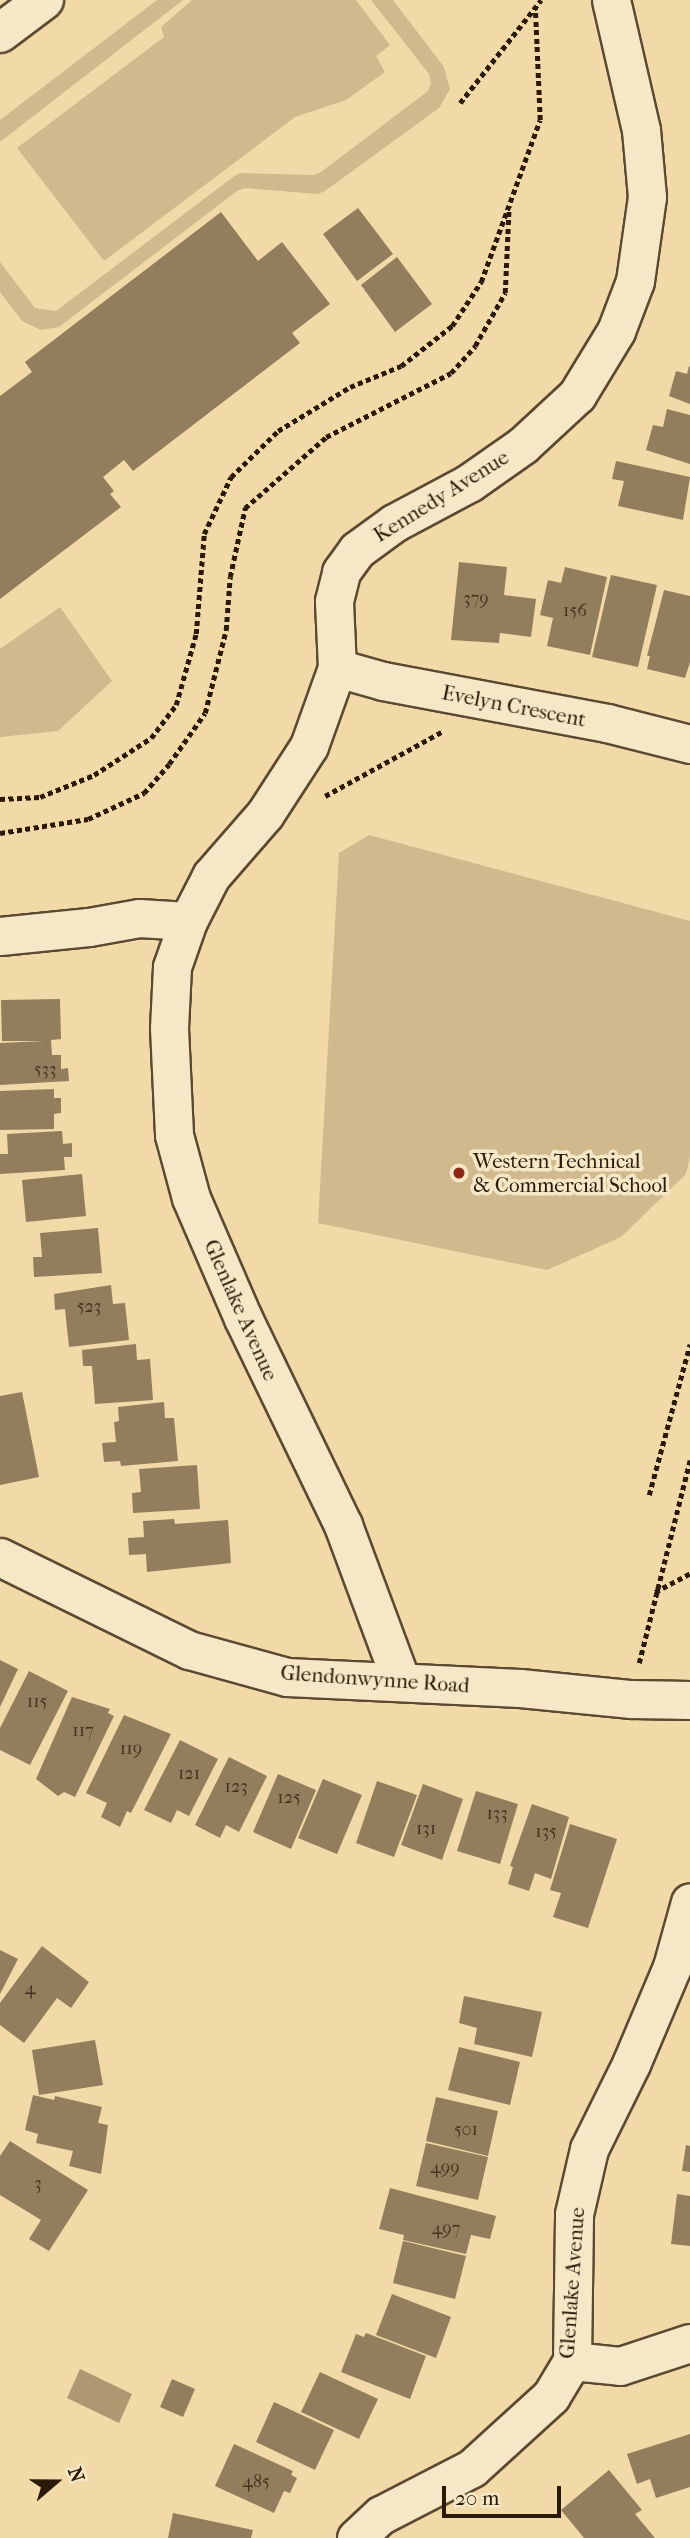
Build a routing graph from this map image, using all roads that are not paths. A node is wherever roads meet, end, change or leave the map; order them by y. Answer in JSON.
{"nodes":[{"id":1,"x":44,"y":0,"type":"edge"},
{"id":2,"x":611,"y":0,"type":"edge"},
{"id":3,"x":0,"y":33,"type":"edge"},
{"id":4,"x":337,"y":668,"type":"junction"},
{"id":5,"x":690,"y":744,"type":"edge"},
{"id":6,"x":188,"y":921,"type":"junction"},
{"id":7,"x":0,"y":936,"type":"edge"},
{"id":8,"x":0,"y":1557,"type":"edge"},
{"id":9,"x":401,"y":1681,"type":"junction"},
{"id":10,"x":690,"y":1700,"type":"edge"},
{"id":11,"x":690,"y":1902,"type":"edge"},
{"id":12,"x":690,"y":2343,"type":"edge"},
{"id":13,"x":572,"y":2361,"type":"junction"},
{"id":14,"x":356,"y":2538,"type":"edge"}],
"edges":[{"from":1,"to":3,"type":"street"},
{"from":2,"to":4,"type":"street","name":"Kennedy Avenue"},
{"from":4,"to":5,"type":"street","name":"Evelyn Crescent"},
{"from":4,"to":6,"type":"street","name":"Kennedy Avenue"},
{"from":6,"to":7,"type":"street"},
{"from":6,"to":9,"type":"street","name":"Glenlake Avenue"},
{"from":8,"to":9,"type":"street","name":"Glendonwynne Road"},
{"from":9,"to":10,"type":"street","name":"Glendonwynne Road"},
{"from":11,"to":13,"type":"street","name":"Glenlake Avenue"},
{"from":12,"to":13,"type":"street"},
{"from":13,"to":14,"type":"street","name":"Glenlake Avenue"}]}
